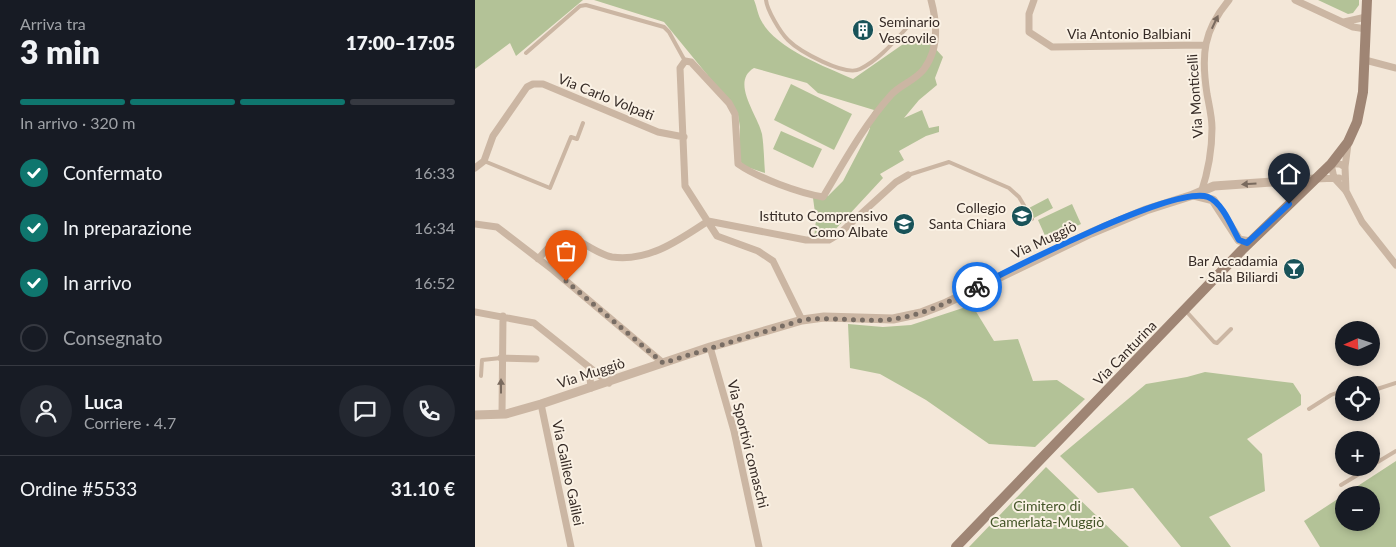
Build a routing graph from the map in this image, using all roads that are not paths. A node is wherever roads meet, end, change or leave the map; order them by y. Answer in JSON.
{"nodes":[{"id":1,"x":766,"y":0,"type":"edge"},
{"id":2,"x":931,"y":0,"type":"edge"},
{"id":3,"x":1034,"y":0,"type":"edge"},
{"id":4,"x":1229,"y":0,"type":"edge"},
{"id":5,"x":1295,"y":0,"type":"edge"},
{"id":6,"x":1367,"y":0,"type":"edge"},
{"id":7,"x":1366,"y":17,"type":"junction"},
{"id":8,"x":937,"y":22,"type":"junction"},
{"id":9,"x":1343,"y":22,"type":"junction"},
{"id":10,"x":1366,"y":30,"type":"junction"},
{"id":11,"x":1204,"y":46,"type":"junction"},
{"id":12,"x":526,"y":53,"type":"dead end"},
{"id":13,"x":1365,"y":60,"type":"junction"},
{"id":14,"x":685,"y":61,"type":"junction"},
{"id":15,"x":1396,"y":68,"type":"edge"},
{"id":16,"x":583,"y":123,"type":"dead end"},
{"id":17,"x":684,"y":137,"type":"junction"},
{"id":18,"x":1348,"y":142,"type":"junction"},
{"id":19,"x":484,"y":160,"type":"junction"},
{"id":20,"x":1331,"y":164,"type":"junction"},
{"id":21,"x":475,"y":168,"type":"edge"},
{"id":22,"x":1345,"y":171,"type":"junction"},
{"id":23,"x":908,"y":174,"type":"joint"},
{"id":24,"x":1334,"y":178,"type":"junction"},
{"id":25,"x":1319,"y":179,"type":"junction"},
{"id":26,"x":1346,"y":191,"type":"junction"},
{"id":27,"x":1198,"y":194,"type":"junction"},
{"id":28,"x":1031,"y":219,"type":"dead end"},
{"id":29,"x":708,"y":221,"type":"junction"},
{"id":30,"x":475,"y":224,"type":"edge"},
{"id":31,"x":1238,"y":238,"type":"junction"},
{"id":32,"x":1250,"y":242,"type":"junction"},
{"id":33,"x":1237,"y":255,"type":"junction"},
{"id":34,"x":539,"y":259,"type":"junction"},
{"id":35,"x":1396,"y":265,"type":"edge"},
{"id":36,"x":1185,"y":310,"type":"junction"},
{"id":37,"x":475,"y":312,"type":"edge"},
{"id":38,"x":503,"y":316,"type":"junction"},
{"id":39,"x":802,"y":320,"type":"junction"},
{"id":40,"x":1231,"y":329,"type":"dead end"},
{"id":41,"x":710,"y":347,"type":"junction"},
{"id":42,"x":501,"y":358,"type":"junction"},
{"id":43,"x":535,"y":359,"type":"dead end"},
{"id":44,"x":663,"y":363,"type":"junction"},
{"id":45,"x":589,"y":367,"type":"junction"},
{"id":46,"x":481,"y":376,"type":"dead end"},
{"id":47,"x":1396,"y":382,"type":"edge"},
{"id":48,"x":609,"y":383,"type":"junction"},
{"id":49,"x":591,"y":388,"type":"junction"},
{"id":50,"x":1380,"y":388,"type":"edge"},
{"id":51,"x":1335,"y":393,"type":"edge"},
{"id":52,"x":541,"y":404,"type":"junction"},
{"id":53,"x":1309,"y":410,"type":"dead end"},
{"id":54,"x":502,"y":414,"type":"junction"},
{"id":55,"x":475,"y":415,"type":"edge"},
{"id":56,"x":1396,"y":450,"type":"edge"},
{"id":57,"x":1380,"y":460,"type":"edge"},
{"id":58,"x":1356,"y":476,"type":"edge"},
{"id":59,"x":1341,"y":486,"type":"dead end"},
{"id":60,"x":571,"y":547,"type":"edge"},
{"id":61,"x":759,"y":547,"type":"edge"},
{"id":62,"x":956,"y":547,"type":"edge"}],
"edges":[{"from":1,"to":8,"type":"lane"},
{"from":2,"to":8,"type":"street"},
{"from":3,"to":11,"type":"street","name":"Via Antonio Balbiani"},
{"from":11,"to":4,"type":"street","name":"Via Monticelli","one_way":true},
{"from":5,"to":9,"type":"street"},
{"from":6,"to":7,"type":"main road","name":"Via Canturina"},
{"from":7,"to":9,"type":"street"},
{"from":7,"to":10,"type":"main road","name":"Via Canturina"},
{"from":8,"to":14,"type":"street"},
{"from":9,"to":10,"type":"street"},
{"from":10,"to":13,"type":"main road","name":"Via Canturina"},
{"from":11,"to":27,"type":"street","name":"Via Monticelli"},
{"from":12,"to":14,"type":"lane"},
{"from":13,"to":15,"type":"street"},
{"from":13,"to":18,"type":"main road","name":"Via Canturina"},
{"from":14,"to":17,"type":"street"},
{"from":16,"to":19,"type":"lane"},
{"from":17,"to":19,"type":"street","name":"Via Carlo Volpati"},
{"from":17,"to":29,"type":"street"},
{"from":18,"to":20,"type":"main road","name":"Via Canturina"},
{"from":18,"to":22,"type":"street","name":"Via Canturina"},
{"from":19,"to":21,"type":"street","name":"Via Carlo Volpati"},
{"from":20,"to":22,"type":"street"},
{"from":20,"to":24,"type":"street"},
{"from":20,"to":25,"type":"main road","name":"Via Canturina"},
{"from":22,"to":24,"type":"street"},
{"from":22,"to":26,"type":"street","name":"Via Canturina"},
{"from":23,"to":28,"type":"lane"},
{"from":23,"to":29,"type":"street"},
{"from":24,"to":25,"type":"street"},
{"from":24,"to":26,"type":"street"},
{"from":25,"to":26,"type":"street"},
{"from":25,"to":27,"type":"street","name":"Via Muggiò","one_way":true},
{"from":25,"to":32,"type":"main road","name":"Via Canturina"},
{"from":26,"to":35,"type":"street"},
{"from":27,"to":31,"type":"street"},
{"from":27,"to":39,"type":"street","name":"Via Muggiò"},
{"from":29,"to":34,"type":"street"},
{"from":29,"to":39,"type":"street"},
{"from":30,"to":34,"type":"street"},
{"from":31,"to":32,"type":"street"},
{"from":31,"to":33,"type":"street"},
{"from":32,"to":33,"type":"main road","name":"Via Canturina"},
{"from":33,"to":36,"type":"main road","name":"Via Canturina"},
{"from":34,"to":44,"type":"street"},
{"from":36,"to":40,"type":"lane"},
{"from":36,"to":62,"type":"main road","name":"Via Canturina"},
{"from":37,"to":38,"type":"street"},
{"from":38,"to":42,"type":"street"},
{"from":38,"to":45,"type":"street"},
{"from":39,"to":41,"type":"street","name":"Via Muggiò"},
{"from":41,"to":44,"type":"street","name":"Via Muggiò"},
{"from":41,"to":61,"type":"street","name":"Via Sportivi comaschi"},
{"from":42,"to":43,"type":"street"},
{"from":42,"to":46,"type":"lane"},
{"from":54,"to":42,"type":"street","one_way":true},
{"from":44,"to":48,"type":"street","name":"Via Muggiò"},
{"from":45,"to":48,"type":"street"},
{"from":45,"to":49,"type":"street"},
{"from":47,"to":50,"type":"lane"},
{"from":48,"to":49,"type":"street","name":"Via Muggiò"},
{"from":49,"to":52,"type":"street","name":"Via Muggiò"},
{"from":51,"to":53,"type":"lane"},
{"from":52,"to":54,"type":"street","name":"Via Muggiò"},
{"from":52,"to":60,"type":"street","name":"Via Galileo Galilei"},
{"from":54,"to":55,"type":"street","name":"Via Muggiò"},
{"from":56,"to":57,"type":"lane"},
{"from":58,"to":59,"type":"lane"}]}
